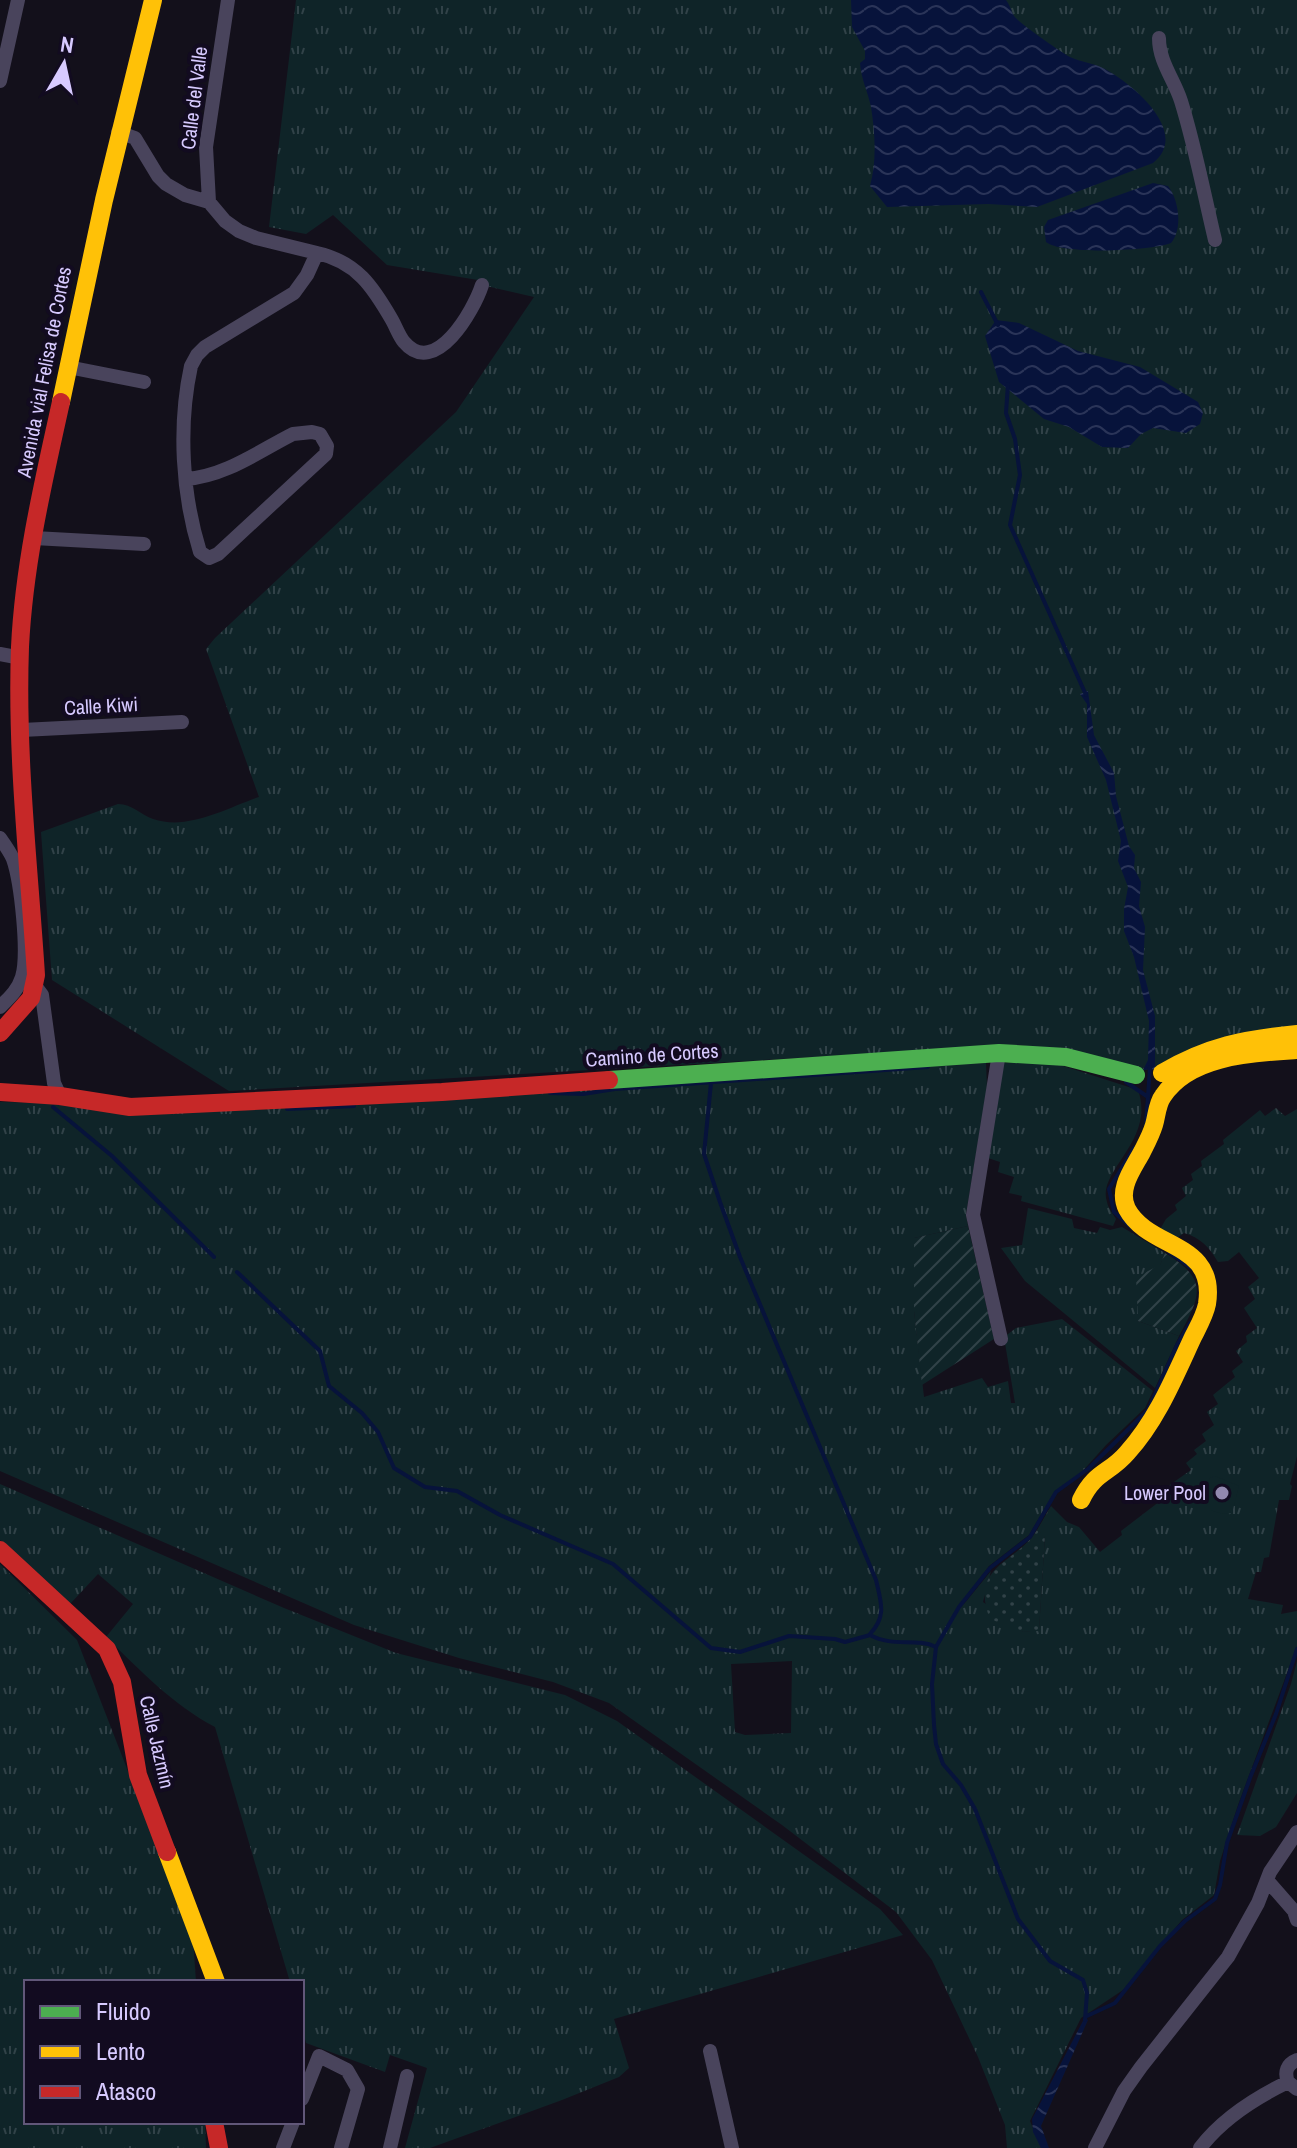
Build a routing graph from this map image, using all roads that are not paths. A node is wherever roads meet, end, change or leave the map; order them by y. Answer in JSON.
{"nodes":[{"id":1,"x":18,"y":0,"type":"edge"},
{"id":2,"x":153,"y":0,"type":"edge"},
{"id":3,"x":228,"y":0,"type":"edge"},
{"id":4,"x":7,"y":21,"type":"edge"},
{"id":5,"x":1159,"y":38,"type":"dead end"},
{"id":6,"x":0,"y":81,"type":"edge"},
{"id":7,"x":118,"y":132,"type":"junction"},
{"id":8,"x":209,"y":202,"type":"junction"},
{"id":9,"x":1215,"y":240,"type":"dead end"},
{"id":10,"x":317,"y":253,"type":"junction"},
{"id":11,"x":482,"y":285,"type":"dead end"},
{"id":12,"x":68,"y":367,"type":"junction"},
{"id":13,"x":144,"y":382,"type":"dead end"},
{"id":14,"x":186,"y":479,"type":"junction"},
{"id":15,"x":34,"y":538,"type":"junction"},
{"id":16,"x":144,"y":544,"type":"dead end"},
{"id":17,"x":0,"y":654,"type":"edge"},
{"id":18,"x":21,"y":658,"type":"junction"},
{"id":19,"x":182,"y":722,"type":"dead end"},
{"id":20,"x":22,"y":730,"type":"junction"},
{"id":21,"x":0,"y":838,"type":"edge"},
{"id":22,"x":36,"y":987,"type":"junction"},
{"id":23,"x":0,"y":1007,"type":"edge"},
{"id":24,"x":0,"y":1033,"type":"edge"},
{"id":25,"x":1297,"y":1034,"type":"edge"},
{"id":26,"x":1297,"y":1050,"type":"edge"},
{"id":27,"x":999,"y":1053,"type":"junction"},
{"id":28,"x":1162,"y":1073,"type":"joint"},
{"id":29,"x":1136,"y":1075,"type":"joint"},
{"id":30,"x":0,"y":1092,"type":"edge"},
{"id":31,"x":60,"y":1096,"type":"junction"},
{"id":32,"x":1001,"y":1339,"type":"dead end"},
{"id":33,"x":1081,"y":1500,"type":"dead end"},
{"id":34,"x":0,"y":1550,"type":"edge"},
{"id":35,"x":1297,"y":1832,"type":"edge"},
{"id":36,"x":1267,"y":1880,"type":"junction"},
{"id":37,"x":1297,"y":1920,"type":"edge"},
{"id":38,"x":215,"y":1980,"type":"edge"},
{"id":39,"x":710,"y":2051,"type":"dead end"},
{"id":40,"x":1297,"y":2060,"type":"edge"},
{"id":41,"x":407,"y":2076,"type":"dead end"},
{"id":42,"x":1293,"y":2086,"type":"edge"},
{"id":43,"x":304,"y":2094,"type":"edge"},
{"id":44,"x":214,"y":2124,"type":"edge"},
{"id":45,"x":292,"y":2124,"type":"edge"},
{"id":46,"x":219,"y":2148,"type":"edge"},
{"id":47,"x":283,"y":2148,"type":"edge"},
{"id":48,"x":341,"y":2148,"type":"edge"},
{"id":49,"x":390,"y":2148,"type":"edge"},
{"id":50,"x":732,"y":2148,"type":"edge"},
{"id":51,"x":1095,"y":2148,"type":"edge"},
{"id":52,"x":1200,"y":2148,"type":"edge"}],
"edges":[{"from":1,"to":4,"type":"street"},
{"from":2,"to":7,"type":"street","name":"Avenida vial Felisa de Cortes"},
{"from":3,"to":8,"type":"street","name":"Calle del Valle"},
{"from":4,"to":6,"type":"street"},
{"from":5,"to":9,"type":"street"},
{"from":7,"to":8,"type":"street"},
{"from":7,"to":12,"type":"street","name":"Avenida vial Felisa de Cortes"},
{"from":8,"to":10,"type":"street"},
{"from":10,"to":11,"type":"street"},
{"from":10,"to":14,"type":"street"},
{"from":12,"to":13,"type":"street"},
{"from":12,"to":15,"type":"street","name":"Avenida vial Felisa de Cortes"},
{"from":14,"to":14,"type":"street"},
{"from":15,"to":16,"type":"street"},
{"from":15,"to":18,"type":"street","name":"Avenida vial Felisa de Cortes"},
{"from":17,"to":18,"type":"street"},
{"from":18,"to":20,"type":"street","name":"Avenida vial Felisa de Cortes"},
{"from":19,"to":20,"type":"street","name":"Calle Kiwi"},
{"from":20,"to":22,"type":"street","name":"Avenida vial Felisa de Cortes"},
{"from":21,"to":23,"type":"street"},
{"from":22,"to":24,"type":"street"},
{"from":22,"to":31,"type":"street"},
{"from":25,"to":28,"type":"street","name":"Camino de Cortes"},
{"from":26,"to":33,"type":"street"},
{"from":27,"to":29,"type":"street","name":"Camino de Cortes"},
{"from":27,"to":31,"type":"street","name":"Camino de Cortes"},
{"from":27,"to":32,"type":"street"},
{"from":28,"to":29,"type":"street","name":"Camino de Cortes"},
{"from":30,"to":31,"type":"street","name":"Camino de Cortes"},
{"from":34,"to":38,"type":"street","name":"Calle Jazmín"},
{"from":35,"to":36,"type":"street"},
{"from":36,"to":37,"type":"street"},
{"from":36,"to":51,"type":"street"},
{"from":39,"to":50,"type":"street"},
{"from":40,"to":42,"type":"street"},
{"from":41,"to":49,"type":"street"},
{"from":42,"to":52,"type":"street"},
{"from":43,"to":48,"type":"street"},
{"from":44,"to":46,"type":"street"},
{"from":45,"to":47,"type":"street"}]}
